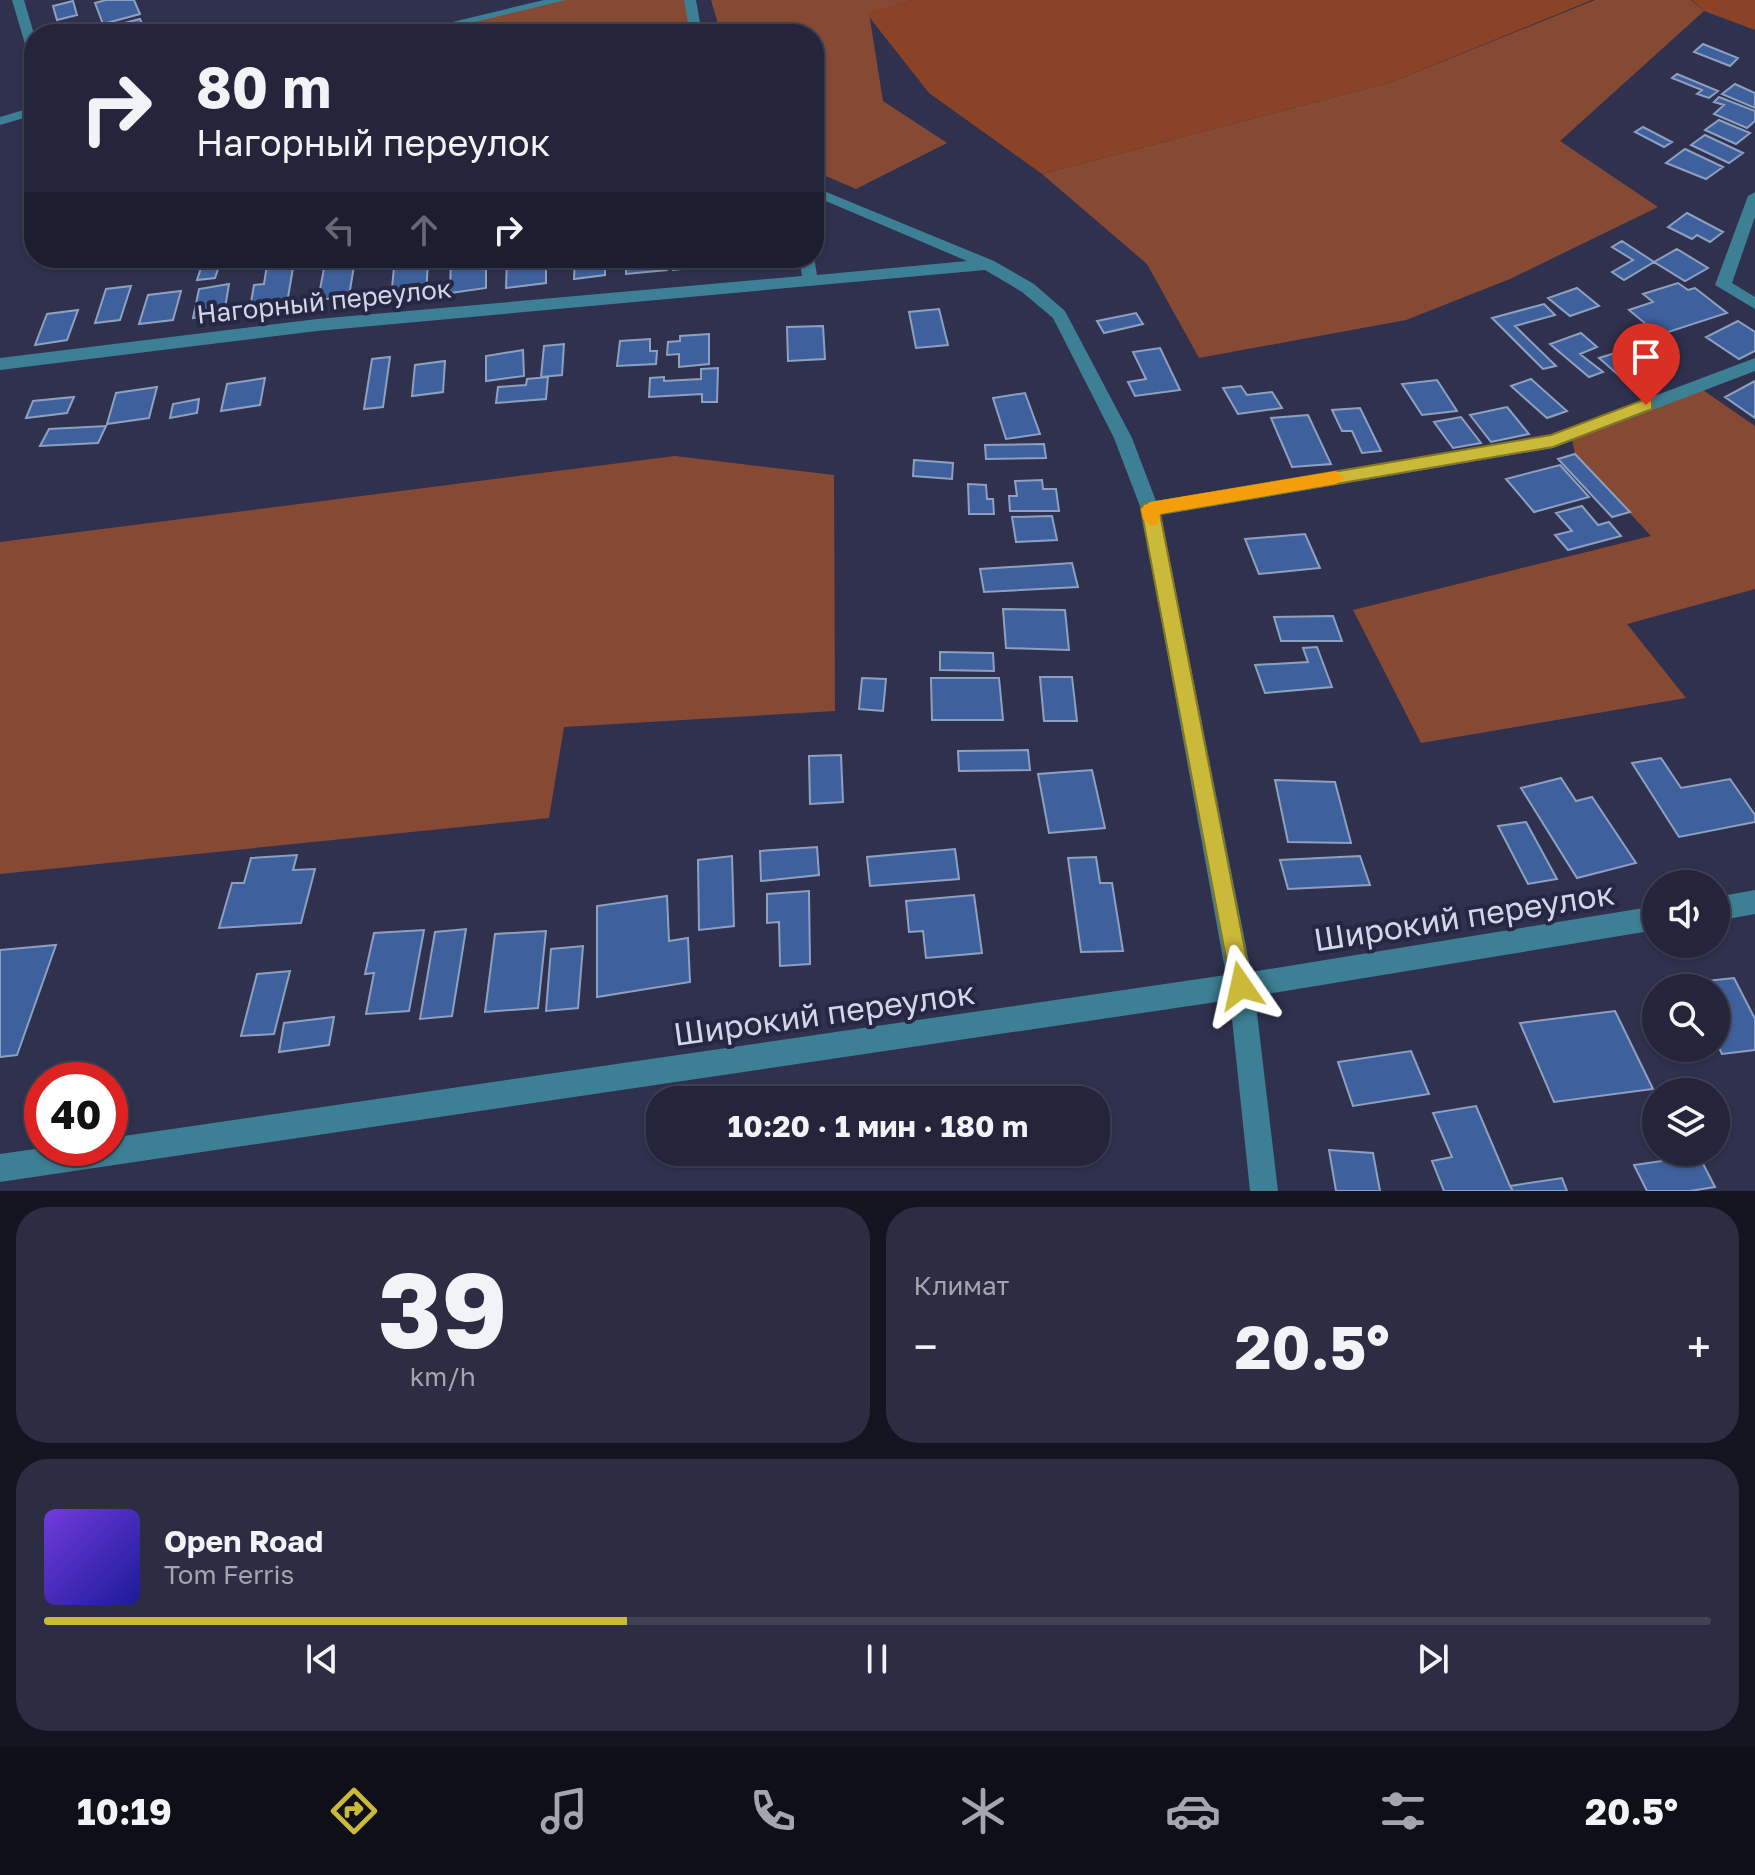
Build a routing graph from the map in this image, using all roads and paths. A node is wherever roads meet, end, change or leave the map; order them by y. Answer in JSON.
{"nodes":[{"id":1,"x":18,"y":0,"type":"edge"},
{"id":2,"x":560,"y":0,"type":"edge"},
{"id":3,"x":690,"y":0,"type":"edge"},
{"id":4,"x":25,"y":24,"type":"edge"},
{"id":5,"x":453,"y":24,"type":"edge"},
{"id":6,"x":694,"y":24,"type":"edge"},
{"id":7,"x":24,"y":114,"type":"edge"},
{"id":8,"x":0,"y":121,"type":"edge"},
{"id":9,"x":824,"y":195,"type":"edge"},
{"id":10,"x":1755,"y":196,"type":"edge"},
{"id":11,"x":989,"y":265,"type":"junction"},
{"id":12,"x":808,"y":268,"type":"edge"},
{"id":13,"x":810,"y":281,"type":"junction"},
{"id":14,"x":1755,"y":304,"type":"edge"},
{"id":15,"x":0,"y":364,"type":"edge"},
{"id":16,"x":1755,"y":364,"type":"edge"},
{"id":17,"x":1150,"y":509,"type":"junction"},
{"id":18,"x":1755,"y":902,"type":"edge"},
{"id":19,"x":1730,"y":906,"type":"edge"},
{"id":20,"x":1642,"y":920,"type":"edge"},
{"id":21,"x":1241,"y":986,"type":"junction"},
{"id":22,"x":0,"y":1168,"type":"edge"},
{"id":23,"x":1264,"y":1191,"type":"edge"}],
"edges":[{"from":1,"to":4,"type":"street"},
{"from":2,"to":5,"type":"street"},
{"from":3,"to":6,"type":"street"},
{"from":7,"to":8,"type":"street"},
{"from":9,"to":11,"type":"street"},
{"from":10,"to":14,"type":"street"},
{"from":11,"to":13,"type":"street","name":"Нагорный переулок"},
{"from":11,"to":17,"type":"street"},
{"from":12,"to":13,"type":"street"},
{"from":13,"to":15,"type":"street","name":"Нагорный переулок"},
{"from":16,"to":17,"type":"street"},
{"from":17,"to":21,"type":"street"},
{"from":18,"to":19,"type":"street"},
{"from":20,"to":21,"type":"street","name":"Широкий переулок"},
{"from":21,"to":22,"type":"street","name":"Широкий переулок"},
{"from":21,"to":23,"type":"street"}]}
